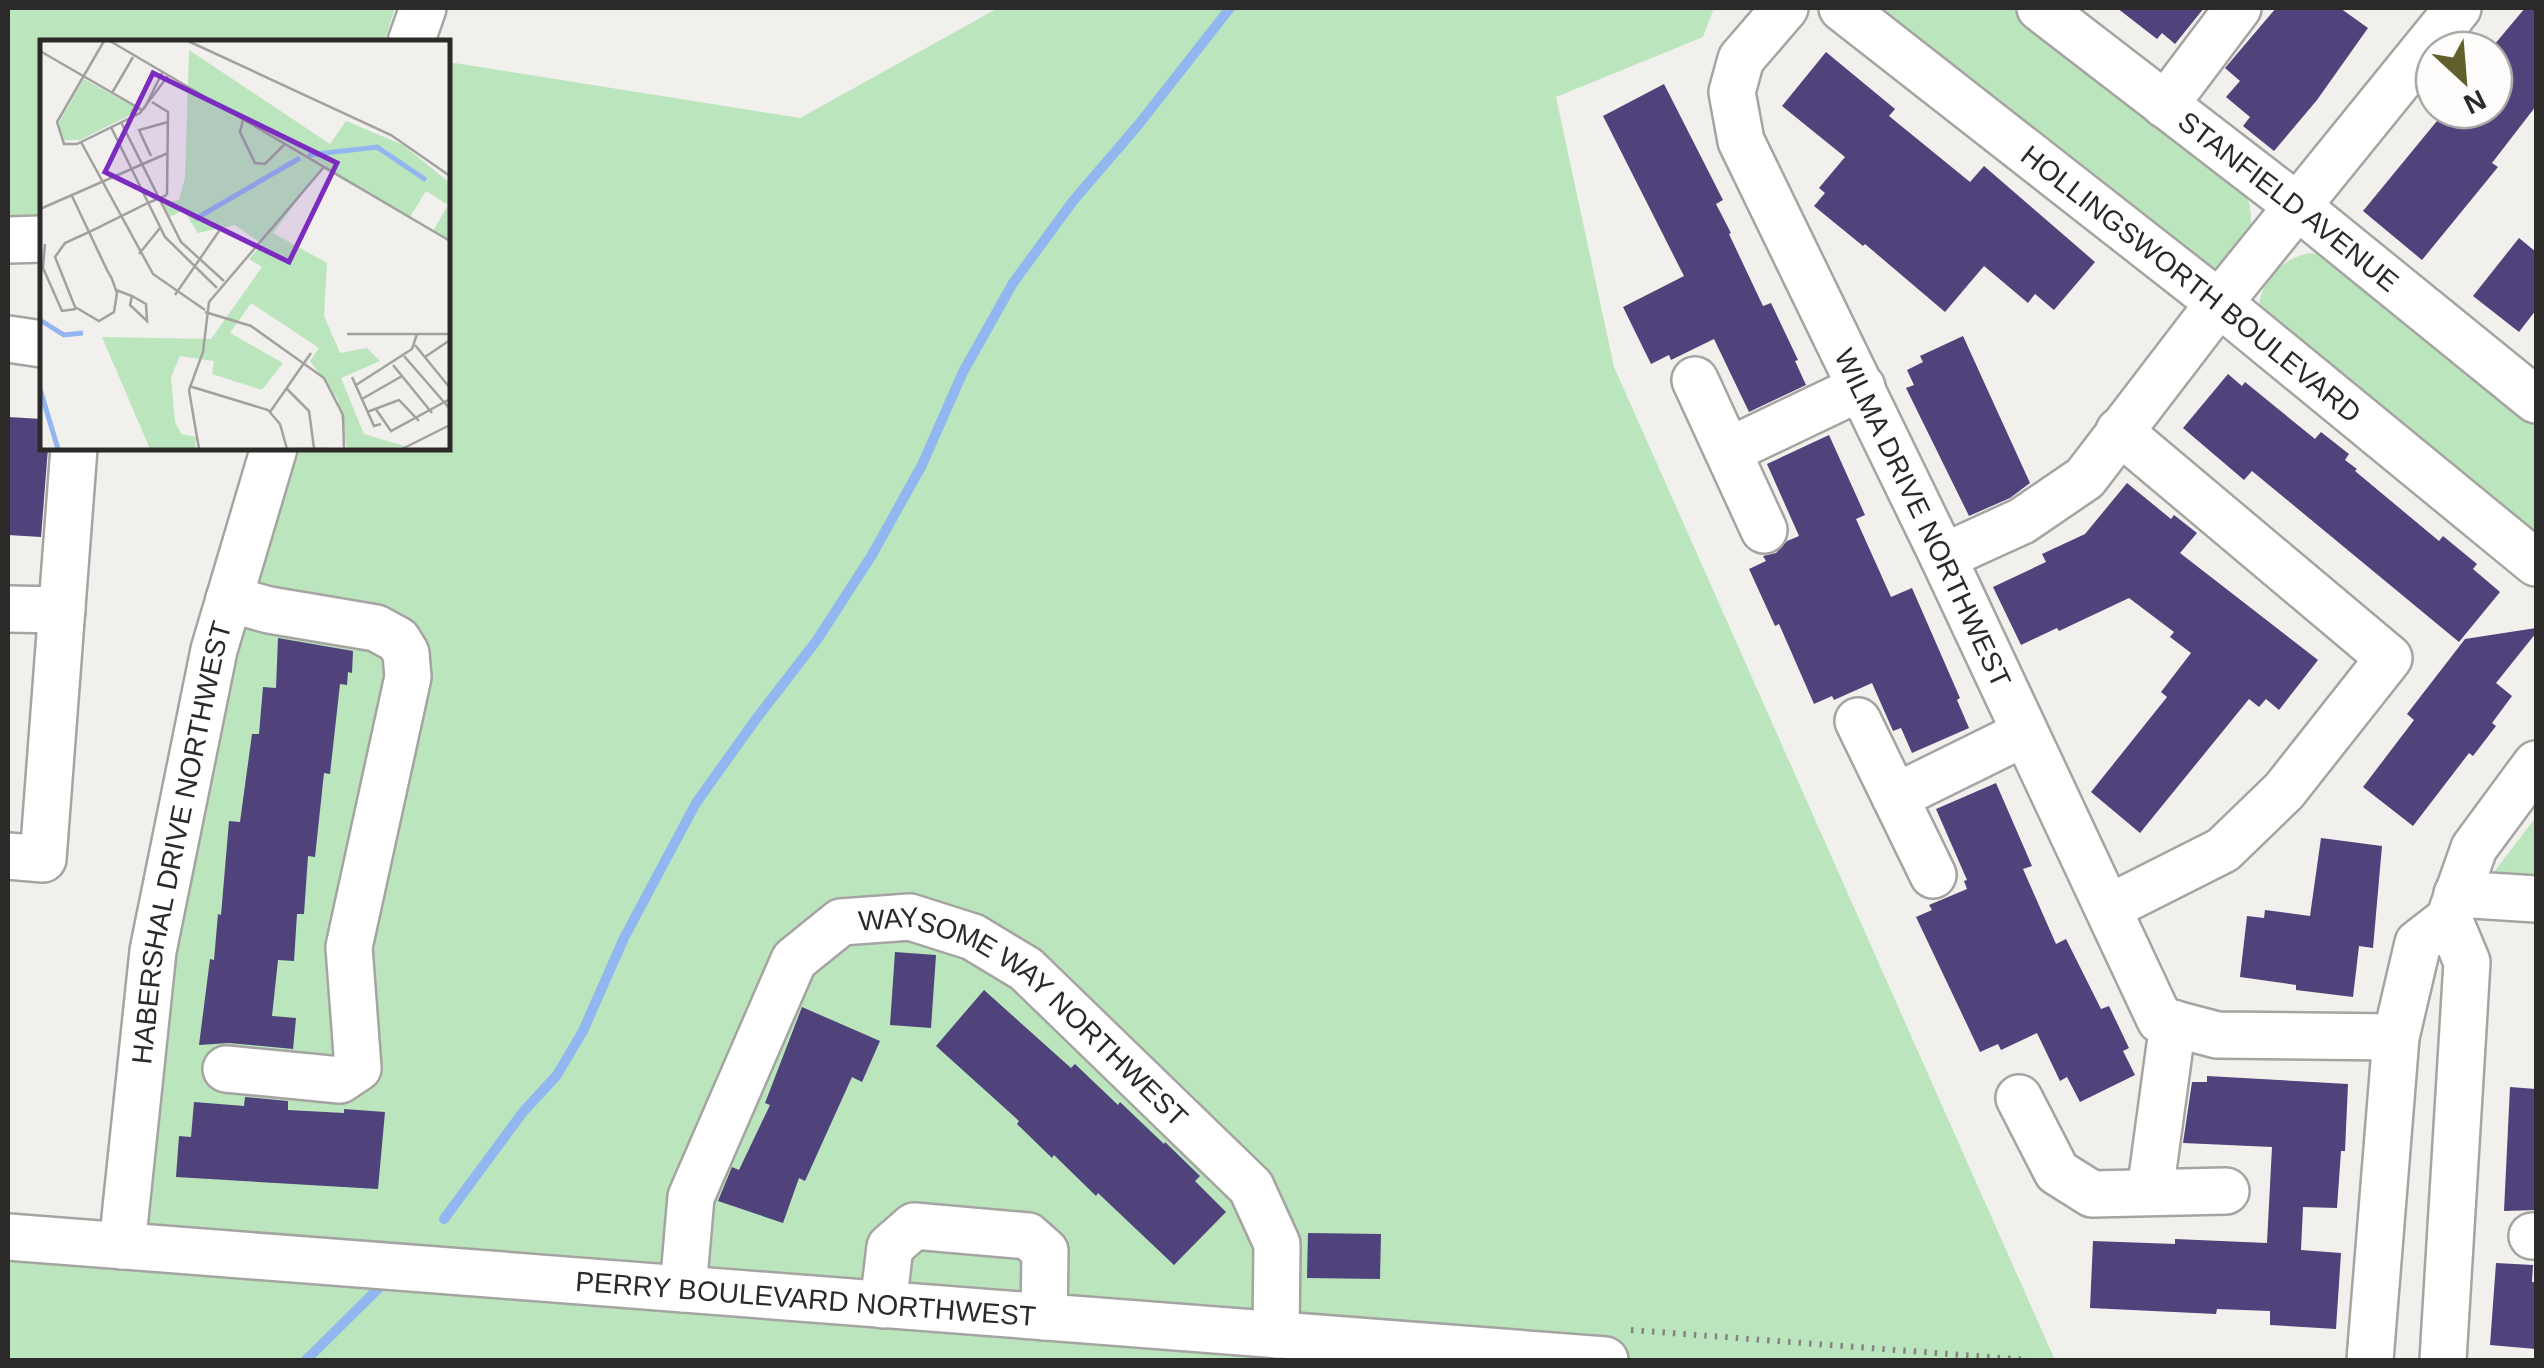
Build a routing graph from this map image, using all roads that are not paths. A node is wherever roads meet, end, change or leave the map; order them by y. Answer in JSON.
{"nodes":[{"id":1,"x":423,"y":8,"type":"edge"},
{"id":2,"x":1786,"y":8,"type":"edge"},
{"id":3,"x":1842,"y":8,"type":"edge"},
{"id":4,"x":2040,"y":8,"type":"edge"},
{"id":5,"x":2238,"y":8,"type":"edge"},
{"id":6,"x":2458,"y":8,"type":"edge"},
{"id":7,"x":412,"y":40,"type":"edge"},
{"id":8,"x":2165,"y":105,"type":"junction"},
{"id":9,"x":2296,"y":206,"type":"junction"},
{"id":10,"x":8,"y":240,"type":"edge"},
{"id":11,"x":40,"y":240,"type":"edge"},
{"id":12,"x":2219,"y":303,"type":"junction"},
{"id":13,"x":8,"y":339,"type":"edge"},
{"id":14,"x":40,"y":344,"type":"edge"},
{"id":15,"x":1695,"y":380,"type":"dead end"},
{"id":16,"x":1862,"y":387,"type":"junction"},
{"id":17,"x":2536,"y":400,"type":"edge"},
{"id":18,"x":2119,"y":431,"type":"junction"},
{"id":19,"x":74,"y":450,"type":"edge"},
{"id":20,"x":273,"y":450,"type":"edge"},
{"id":21,"x":1728,"y":451,"type":"junction"},
{"id":22,"x":1764,"y":530,"type":"dead end"},
{"id":23,"x":1942,"y":556,"type":"junction"},
{"id":24,"x":2536,"y":562,"type":"edge"},
{"id":25,"x":229,"y":599,"type":"junction"},
{"id":26,"x":8,"y":609,"type":"edge"},
{"id":27,"x":62,"y":610,"type":"junction"},
{"id":28,"x":1858,"y":720,"type":"dead end"},
{"id":29,"x":2025,"y":732,"type":"junction"},
{"id":30,"x":2536,"y":764,"type":"edge"},
{"id":31,"x":1895,"y":797,"type":"junction"},
{"id":32,"x":8,"y":856,"type":"edge"},
{"id":33,"x":1932,"y":875,"type":"dead end"},
{"id":34,"x":2536,"y":899,"type":"edge"},
{"id":35,"x":2453,"y":906,"type":"junction"},
{"id":36,"x":2108,"y":908,"type":"junction"},
{"id":37,"x":2173,"y":1023,"type":"junction"},
{"id":38,"x":2396,"y":1037,"type":"junction"},
{"id":39,"x":226,"y":1069,"type":"dead end"},
{"id":40,"x":2019,"y":1098,"type":"dead end"},
{"id":41,"x":2226,"y":1191,"type":"dead end"},
{"id":42,"x":2150,"y":1192,"type":"junction"},
{"id":43,"x":8,"y":1237,"type":"edge"},
{"id":44,"x":122,"y":1246,"type":"junction"},
{"id":45,"x":683,"y":1289,"type":"junction"},
{"id":46,"x":883,"y":1305,"type":"junction"},
{"id":47,"x":1044,"y":1317,"type":"junction"},
{"id":48,"x":1276,"y":1335,"type":"junction"},
{"id":49,"x":1605,"y":1360,"type":"edge"},
{"id":50,"x":2370,"y":1360,"type":"edge"},
{"id":51,"x":2442,"y":1360,"type":"edge"}],
"edges":[{"from":1,"to":7,"type":"street"},
{"from":2,"to":16,"type":"street","name":"WILMA DRIVE NORTHWEST"},
{"from":3,"to":12,"type":"street","name":"HOLLINGSWORTH BOULEVARD"},
{"from":4,"to":8,"type":"street","name":"STANFIELD AVENUE"},
{"from":5,"to":8,"type":"street"},
{"from":6,"to":9,"type":"street"},
{"from":8,"to":9,"type":"street","name":"STANFIELD AVENUE"},
{"from":9,"to":12,"type":"street"},
{"from":9,"to":17,"type":"street","name":"STANFIELD AVENUE"},
{"from":10,"to":11,"type":"street"},
{"from":12,"to":18,"type":"street"},
{"from":12,"to":24,"type":"street","name":"HOLLINGSWORTH BOULEVARD"},
{"from":13,"to":14,"type":"street"},
{"from":15,"to":21,"type":"street"},
{"from":16,"to":21,"type":"street"},
{"from":16,"to":23,"type":"street","name":"WILMA DRIVE NORTHWEST"},
{"from":18,"to":23,"type":"street"},
{"from":18,"to":36,"type":"street"},
{"from":19,"to":27,"type":"street"},
{"from":20,"to":25,"type":"street","name":"HABERSHAL DRIVE NORTHWEST"},
{"from":21,"to":22,"type":"street"},
{"from":23,"to":29,"type":"street","name":"WILMA DRIVE NORTHWEST"},
{"from":25,"to":39,"type":"street"},
{"from":25,"to":44,"type":"street","name":"HABERSHAL DRIVE NORTHWEST"},
{"from":26,"to":27,"type":"street"},
{"from":27,"to":32,"type":"street"},
{"from":28,"to":31,"type":"street"},
{"from":29,"to":31,"type":"street"},
{"from":29,"to":36,"type":"street","name":"WILMA DRIVE NORTHWEST"},
{"from":30,"to":35,"type":"street"},
{"from":31,"to":33,"type":"street"},
{"from":34,"to":35,"type":"street"},
{"from":35,"to":38,"type":"street"},
{"from":35,"to":51,"type":"street"},
{"from":36,"to":37,"type":"street","name":"WILMA DRIVE NORTHWEST"},
{"from":37,"to":38,"type":"street"},
{"from":37,"to":42,"type":"street"},
{"from":38,"to":50,"type":"street"},
{"from":40,"to":42,"type":"street"},
{"from":41,"to":42,"type":"street"},
{"from":43,"to":44,"type":"street","name":"PERRY BOULEVARD NORTHWEST"},
{"from":44,"to":45,"type":"street","name":"PERRY BOULEVARD NORTHWEST"},
{"from":45,"to":46,"type":"street","name":"PERRY BOULEVARD NORTHWEST"},
{"from":45,"to":48,"type":"street","name":"WAYSOME WAY NORTHWEST"},
{"from":46,"to":47,"type":"street","name":"PERRY BOULEVARD NORTHWEST"},
{"from":46,"to":47,"type":"street"},
{"from":47,"to":48,"type":"street","name":"PERRY BOULEVARD NORTHWEST"},
{"from":48,"to":49,"type":"street","name":"PERRY BOULEVARD NORTHWEST"}]}
